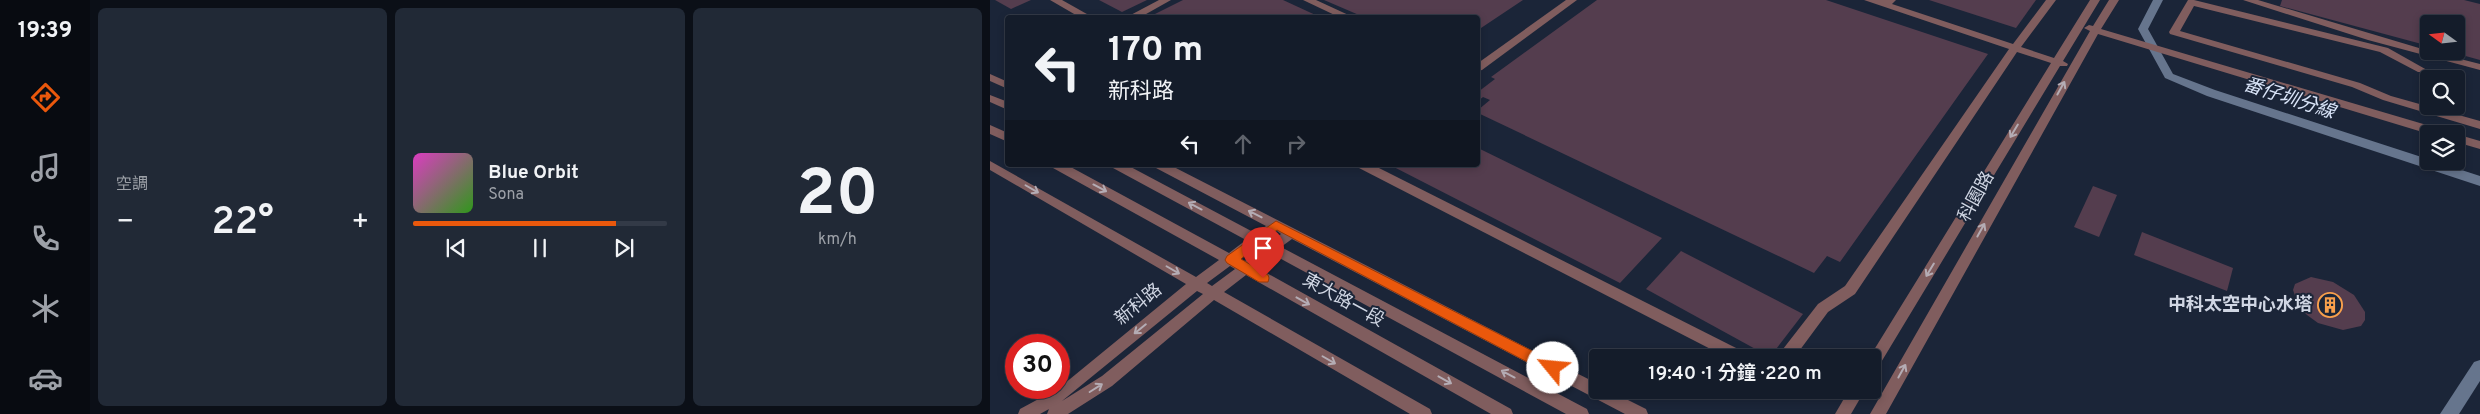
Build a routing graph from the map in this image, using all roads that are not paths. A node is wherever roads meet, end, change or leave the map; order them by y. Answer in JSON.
{"nodes":[{"id":1,"x":1055,"y":0,"type":"edge"},
{"id":2,"x":1166,"y":0,"type":"edge"},
{"id":3,"x":1308,"y":0,"type":"edge"},
{"id":4,"x":1572,"y":0,"type":"edge"},
{"id":5,"x":1869,"y":0,"type":"edge"},
{"id":6,"x":2051,"y":0,"type":"edge"},
{"id":7,"x":2095,"y":0,"type":"edge"},
{"id":8,"x":2114,"y":0,"type":"edge"},
{"id":9,"x":2248,"y":0,"type":"edge"},
{"id":10,"x":2191,"y":1,"type":"edge"},
{"id":11,"x":1888,"y":3,"type":"edge"},
{"id":12,"x":1083,"y":15,"type":"edge"},
{"id":13,"x":1136,"y":15,"type":"edge"},
{"id":14,"x":1343,"y":15,"type":"edge"},
{"id":15,"x":2081,"y":26,"type":"junction"},
{"id":16,"x":2097,"y":30,"type":"junction"},
{"id":17,"x":2015,"y":48,"type":"junction"},
{"id":18,"x":2056,"y":61,"type":"junction"},
{"id":19,"x":1480,"y":67,"type":"edge"},
{"id":20,"x":2073,"y":67,"type":"junction"},
{"id":21,"x":2480,"y":67,"type":"edge"},
{"id":22,"x":2422,"y":70,"type":"dead end"},
{"id":23,"x":990,"y":77,"type":"edge"},
{"id":24,"x":1005,"y":84,"type":"edge"},
{"id":25,"x":990,"y":98,"type":"edge"},
{"id":26,"x":1005,"y":106,"type":"edge"},
{"id":27,"x":2480,"y":125,"type":"edge"},
{"id":28,"x":2420,"y":127,"type":"edge"},
{"id":29,"x":990,"y":129,"type":"edge"},
{"id":30,"x":1005,"y":136,"type":"edge"},
{"id":31,"x":2465,"y":141,"type":"edge"},
{"id":32,"x":2480,"y":145,"type":"edge"},
{"id":33,"x":990,"y":165,"type":"edge"},
{"id":34,"x":1061,"y":167,"type":"edge"},
{"id":35,"x":1121,"y":167,"type":"edge"},
{"id":36,"x":1164,"y":167,"type":"edge"},
{"id":37,"x":1367,"y":167,"type":"edge"},
{"id":38,"x":1276,"y":225,"type":"junction"},
{"id":39,"x":1292,"y":232,"type":"junction"},
{"id":40,"x":1257,"y":239,"type":"junction"},
{"id":41,"x":1273,"y":247,"type":"junction"},
{"id":42,"x":1232,"y":260,"type":"junction"},
{"id":43,"x":1246,"y":268,"type":"junction"},
{"id":44,"x":1196,"y":284,"type":"junction"},
{"id":45,"x":1213,"y":293,"type":"junction"},
{"id":46,"x":1725,"y":349,"type":"edge"},
{"id":47,"x":1792,"y":349,"type":"edge"},
{"id":48,"x":1881,"y":350,"type":"edge"},
{"id":49,"x":1852,"y":399,"type":"edge"},
{"id":50,"x":1026,"y":414,"type":"edge"},
{"id":51,"x":1055,"y":414,"type":"edge"},
{"id":52,"x":1424,"y":414,"type":"edge"},
{"id":53,"x":1505,"y":414,"type":"edge"},
{"id":54,"x":1581,"y":414,"type":"edge"},
{"id":55,"x":1640,"y":414,"type":"edge"},
{"id":56,"x":1843,"y":414,"type":"edge"},
{"id":57,"x":1878,"y":414,"type":"edge"}],
"edges":[{"from":1,"to":12,"type":"street"},
{"from":2,"to":13,"type":"street"},
{"from":3,"to":14,"type":"street"},
{"from":4,"to":19,"type":"street"},
{"from":5,"to":11,"type":"street"},
{"from":6,"to":17,"type":"street"},
{"from":7,"to":15,"type":"street","name":"科園路"},
{"from":8,"to":16,"type":"street","name":"科園路"},
{"from":9,"to":21,"type":"street"},
{"from":10,"to":22,"type":"street"},
{"from":10,"to":27,"type":"street"},
{"from":11,"to":17,"type":"street"},
{"from":15,"to":16,"type":"street"},
{"from":15,"to":18,"type":"street","name":"科園路"},
{"from":16,"to":20,"type":"street","name":"科園路"},
{"from":16,"to":28,"type":"street"},
{"from":17,"to":18,"type":"street"},
{"from":17,"to":47,"type":"street"},
{"from":18,"to":20,"type":"street"},
{"from":18,"to":48,"type":"street","name":"科園路","one_way":true},
{"from":57,"to":20,"type":"street","name":"科園路","one_way":true},
{"from":23,"to":24,"type":"street"},
{"from":25,"to":26,"type":"street"},
{"from":29,"to":30,"type":"street"},
{"from":31,"to":32,"type":"street"},
{"from":33,"to":44,"type":"street","one_way":true},
{"from":34,"to":42,"type":"street","name":"東大路一段","one_way":true},
{"from":40,"to":35,"type":"street","name":"東大路一段","one_way":true},
{"from":38,"to":36,"type":"street","one_way":true},
{"from":37,"to":46,"type":"street"},
{"from":38,"to":39,"type":"street"},
{"from":38,"to":40,"type":"street","name":"新科路"},
{"from":39,"to":41,"type":"street"},
{"from":39,"to":55,"type":"street"},
{"from":40,"to":41,"type":"street","name":"東大路一段"},
{"from":40,"to":42,"type":"street","name":"新科路"},
{"from":41,"to":43,"type":"street"},
{"from":54,"to":41,"type":"street","name":"東大路一段","one_way":true},
{"from":42,"to":43,"type":"street","name":"東大路一段"},
{"from":42,"to":44,"type":"street","name":"新科路"},
{"from":43,"to":45,"type":"street"},
{"from":43,"to":53,"type":"street","name":"東大路一段","one_way":true},
{"from":44,"to":45,"type":"street"},
{"from":44,"to":50,"type":"street","name":"新科路","one_way":true},
{"from":51,"to":45,"type":"street","one_way":true},
{"from":45,"to":52,"type":"street","one_way":true},
{"from":49,"to":56,"type":"street"}]}
